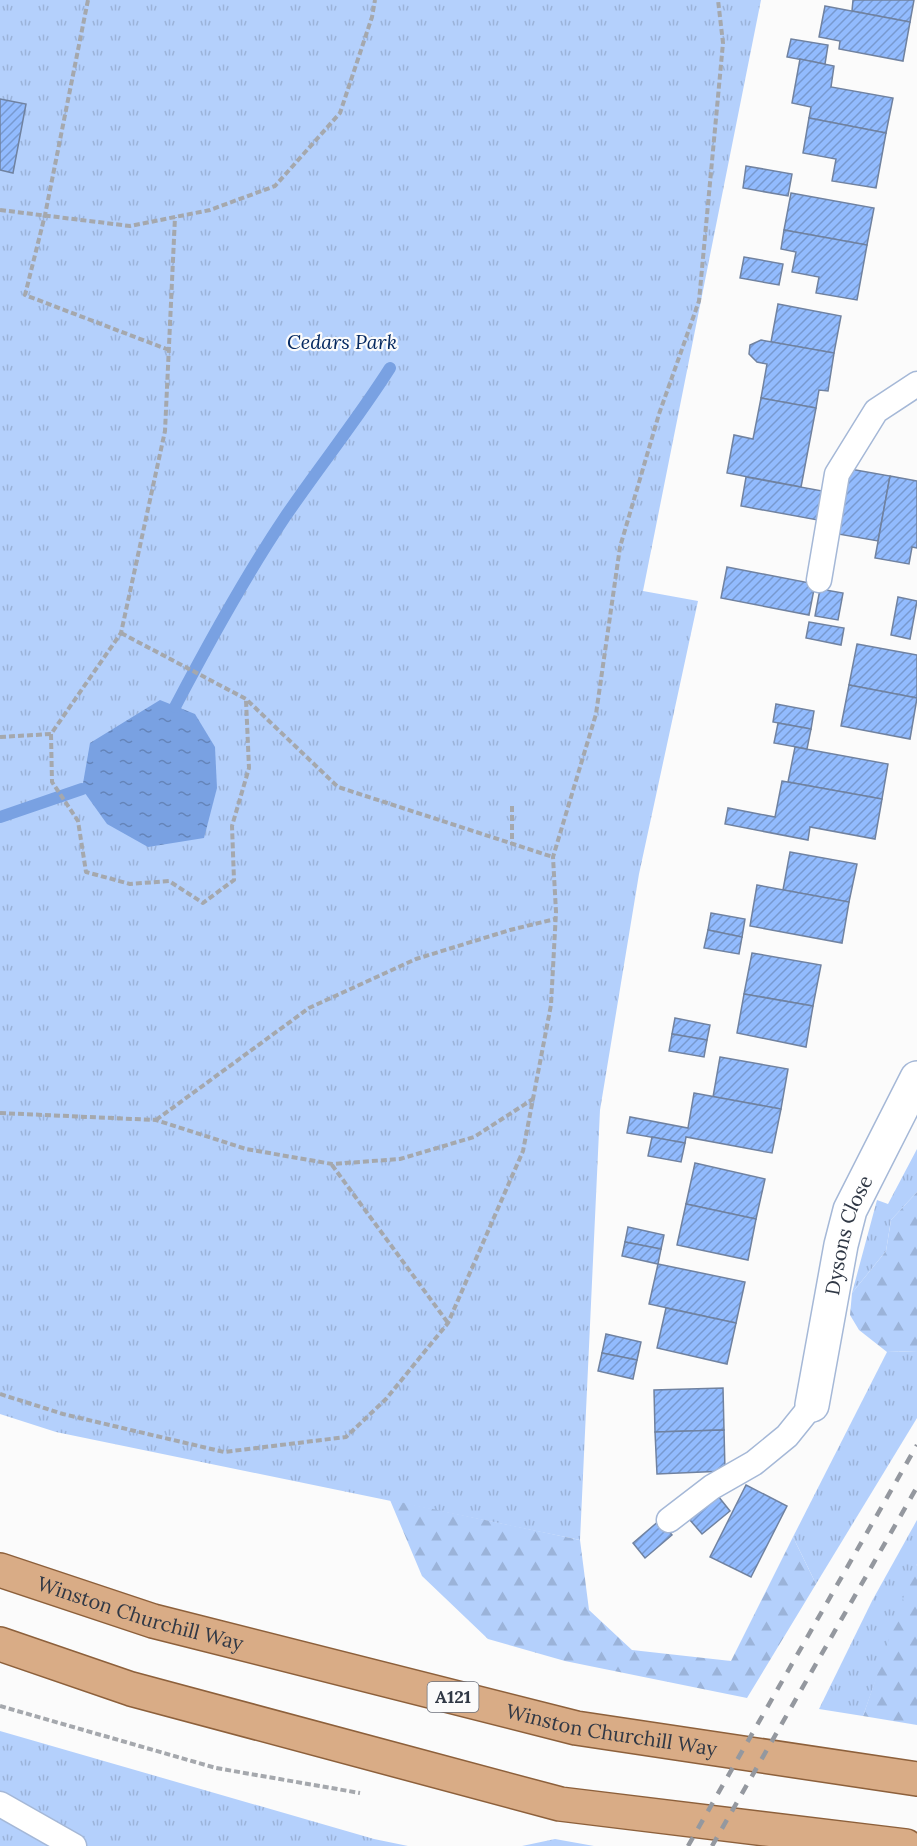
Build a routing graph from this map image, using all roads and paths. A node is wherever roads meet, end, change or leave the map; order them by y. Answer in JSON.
{"nodes":[{"id":1,"x":87,"y":0,"type":"edge"},
{"id":2,"x":375,"y":0,"type":"edge"},
{"id":3,"x":718,"y":0,"type":"edge"},
{"id":4,"x":0,"y":210,"type":"edge"},
{"id":5,"x":45,"y":215,"type":"junction"},
{"id":6,"x":175,"y":217,"type":"junction"},
{"id":7,"x":169,"y":350,"type":"junction"},
{"id":8,"x":917,"y":384,"type":"edge"},
{"id":9,"x":819,"y":580,"type":"dead end"},
{"id":10,"x":121,"y":633,"type":"junction"},
{"id":11,"x":246,"y":699,"type":"junction"},
{"id":12,"x":51,"y":734,"type":"junction"},
{"id":13,"x":0,"y":736,"type":"edge"},
{"id":14,"x":512,"y":806,"type":"dead end"},
{"id":15,"x":512,"y":844,"type":"junction"},
{"id":16,"x":553,"y":857,"type":"junction"},
{"id":17,"x":555,"y":919,"type":"junction"},
{"id":18,"x":917,"y":1078,"type":"edge"},
{"id":19,"x":534,"y":1098,"type":"junction"},
{"id":20,"x":0,"y":1113,"type":"edge"},
{"id":21,"x":156,"y":1120,"type":"junction"},
{"id":22,"x":332,"y":1164,"type":"junction"},
{"id":23,"x":448,"y":1323,"type":"junction"},
{"id":24,"x":0,"y":1394,"type":"edge"},
{"id":25,"x":812,"y":1406,"type":"joint"},
{"id":26,"x":669,"y":1520,"type":"dead end"},
{"id":27,"x":0,"y":1570,"type":"edge"},
{"id":28,"x":0,"y":1644,"type":"edge"},
{"id":29,"x":917,"y":1779,"type":"edge"},
{"id":30,"x":0,"y":1804,"type":"edge"},
{"id":31,"x":74,"y":1846,"type":"edge"},
{"id":32,"x":906,"y":1846,"type":"edge"}],
"edges":[{"from":1,"to":5,"type":"path"},
{"from":2,"to":6,"type":"path"},
{"from":3,"to":16,"type":"path"},
{"from":4,"to":5,"type":"path"},
{"from":5,"to":6,"type":"path"},
{"from":5,"to":7,"type":"path"},
{"from":6,"to":7,"type":"path"},
{"from":7,"to":10,"type":"path"},
{"from":8,"to":9,"type":"lane"},
{"from":10,"to":11,"type":"path"},
{"from":10,"to":12,"type":"path"},
{"from":11,"to":12,"type":"path"},
{"from":11,"to":15,"type":"path"},
{"from":12,"to":13,"type":"path"},
{"from":14,"to":15,"type":"path"},
{"from":15,"to":16,"type":"path"},
{"from":16,"to":17,"type":"path"},
{"from":17,"to":19,"type":"path"},
{"from":17,"to":21,"type":"path"},
{"from":18,"to":25,"type":"street","name":"Dysons Close"},
{"from":19,"to":22,"type":"path"},
{"from":19,"to":23,"type":"path"},
{"from":20,"to":21,"type":"path"},
{"from":21,"to":22,"type":"path"},
{"from":22,"to":23,"type":"path"},
{"from":23,"to":24,"type":"path"},
{"from":25,"to":26,"type":"lane"},
{"from":27,"to":29,"type":"main road","name":"Winston Churchill Way","number":"A121"},
{"from":28,"to":32,"type":"main road"},
{"from":30,"to":31,"type":"lane"}]}
